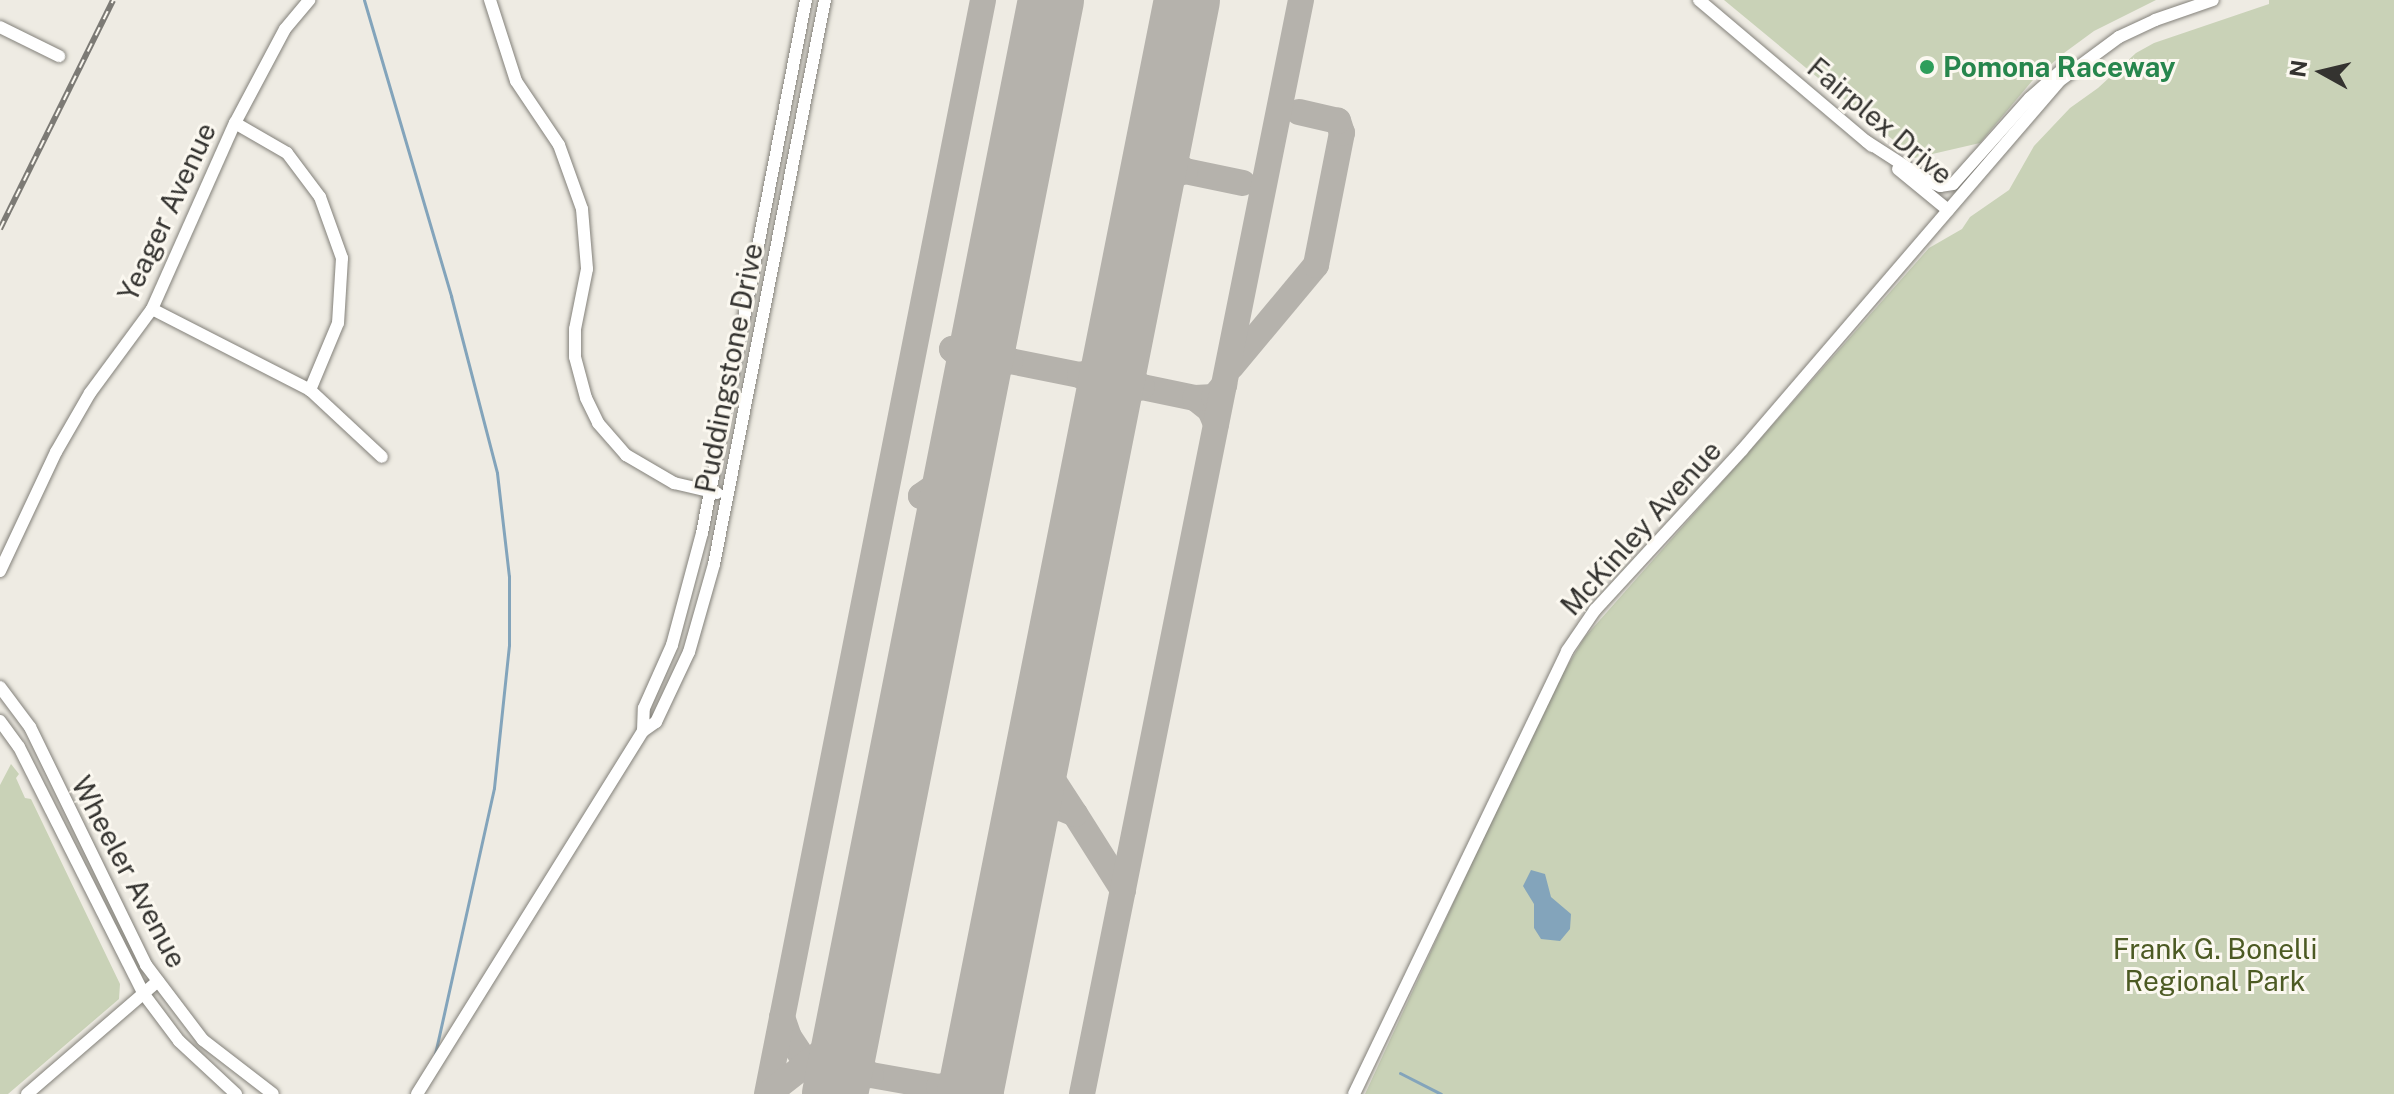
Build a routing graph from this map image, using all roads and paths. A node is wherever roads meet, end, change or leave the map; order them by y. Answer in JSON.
{"nodes":[{"id":1,"x":309,"y":0,"type":"edge"},
{"id":2,"x":490,"y":0,"type":"edge"},
{"id":3,"x":806,"y":0,"type":"edge"},
{"id":4,"x":825,"y":0,"type":"edge"},
{"id":5,"x":1699,"y":0,"type":"edge"},
{"id":6,"x":2213,"y":0,"type":"edge"},
{"id":7,"x":2151,"y":22,"type":"junction"},
{"id":8,"x":0,"y":27,"type":"edge"},
{"id":9,"x":59,"y":56,"type":"dead end"},
{"id":10,"x":235,"y":123,"type":"junction"},
{"id":11,"x":1866,"y":141,"type":"junction"},
{"id":12,"x":1948,"y":210,"type":"junction"},
{"id":13,"x":152,"y":309,"type":"junction"},
{"id":14,"x":310,"y":390,"type":"junction"},
{"id":15,"x":382,"y":457,"type":"dead end"},
{"id":16,"x":710,"y":491,"type":"junction"},
{"id":17,"x":728,"y":495,"type":"junction"},
{"id":18,"x":0,"y":571,"type":"edge"},
{"id":19,"x":0,"y":687,"type":"edge"},
{"id":20,"x":0,"y":721,"type":"edge"},
{"id":21,"x":643,"y":731,"type":"junction"},
{"id":22,"x":158,"y":981,"type":"junction"},
{"id":23,"x":143,"y":993,"type":"junction"},
{"id":24,"x":27,"y":1094,"type":"edge"},
{"id":25,"x":236,"y":1094,"type":"edge"},
{"id":26,"x":273,"y":1094,"type":"edge"},
{"id":27,"x":417,"y":1094,"type":"edge"},
{"id":28,"x":1354,"y":1094,"type":"edge"}],
"edges":[{"from":1,"to":10,"type":"street","name":"Yeager Avenue"},
{"from":2,"to":16,"type":"street"},
{"from":3,"to":16,"type":"street","name":"Puddingstone Drive"},
{"from":4,"to":17,"type":"street","name":"Puddingstone Drive"},
{"from":5,"to":11,"type":"street","name":"Fairplex Drive"},
{"from":6,"to":7,"type":"street","name":"Fairplex Drive"},
{"from":7,"to":11,"type":"street"},
{"from":7,"to":12,"type":"street","name":"Fairplex Drive"},
{"from":8,"to":9,"type":"street"},
{"from":10,"to":13,"type":"street","name":"Yeager Avenue"},
{"from":10,"to":14,"type":"street"},
{"from":11,"to":12,"type":"street","name":"Fairplex Drive"},
{"from":12,"to":28,"type":"street","name":"McKinley Avenue"},
{"from":13,"to":14,"type":"street"},
{"from":13,"to":18,"type":"street","name":"Yeager Avenue"},
{"from":14,"to":15,"type":"street"},
{"from":16,"to":17,"type":"street"},
{"from":16,"to":21,"type":"street","name":"Puddingstone Drive"},
{"from":17,"to":21,"type":"street","name":"Puddingstone Drive"},
{"from":19,"to":22,"type":"street","name":"Wheeler Avenue"},
{"from":20,"to":23,"type":"street","name":"Wheeler Avenue"},
{"from":21,"to":27,"type":"street","name":"Puddingstone Drive"},
{"from":22,"to":23,"type":"street"},
{"from":22,"to":26,"type":"street","name":"Wheeler Avenue"},
{"from":23,"to":24,"type":"street"},
{"from":23,"to":25,"type":"street","name":"Wheeler Avenue"}]}
